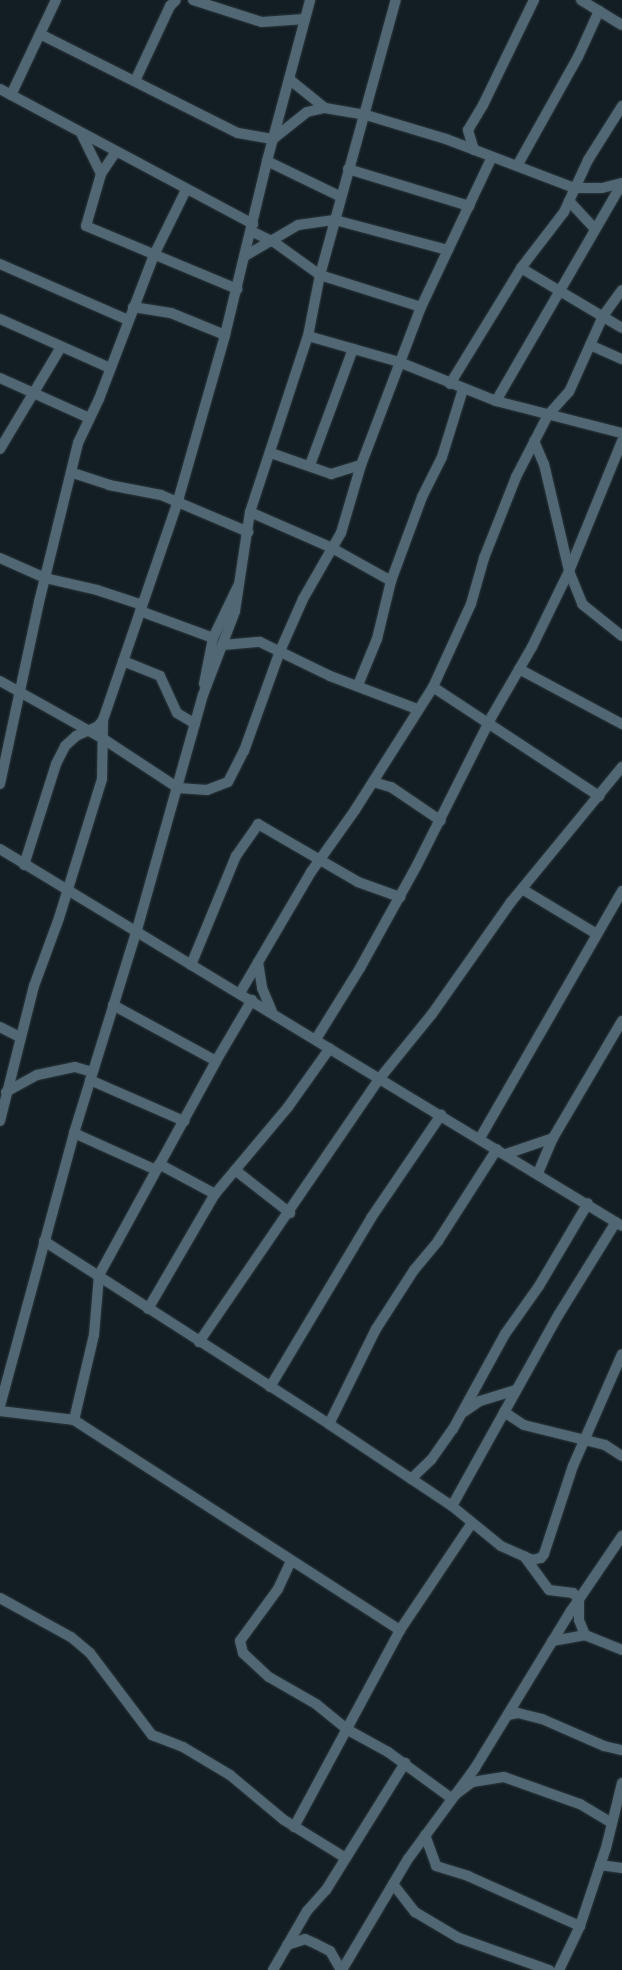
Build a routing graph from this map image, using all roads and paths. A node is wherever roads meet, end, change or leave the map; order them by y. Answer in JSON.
{"nodes":[{"id":1,"x":56,"y":0,"type":"edge"},
{"id":2,"x":176,"y":0,"type":"edge"},
{"id":3,"x":193,"y":0,"type":"edge"},
{"id":4,"x":310,"y":0,"type":"edge"},
{"id":5,"x":396,"y":0,"type":"edge"},
{"id":6,"x":534,"y":0,"type":"edge"},
{"id":7,"x":585,"y":1,"type":"edge"},
{"id":8,"x":599,"y":11,"type":"junction"},
{"id":9,"x":305,"y":19,"type":"junction"},
{"id":10,"x":622,"y":25,"type":"edge"},
{"id":11,"x":40,"y":34,"type":"junction"},
{"id":12,"x":289,"y":79,"type":"junction"},
{"id":13,"x":135,"y":81,"type":"junction"},
{"id":14,"x":0,"y":89,"type":"edge"},
{"id":15,"x":11,"y":95,"type":"junction"},
{"id":16,"x":622,"y":106,"type":"edge"},
{"id":17,"x":325,"y":108,"type":"junction"},
{"id":18,"x":366,"y":116,"type":"junction"},
{"id":19,"x":82,"y":135,"type":"junction"},
{"id":20,"x":273,"y":139,"type":"junction"},
{"id":21,"x":474,"y":150,"type":"junction"},
{"id":22,"x":115,"y":153,"type":"junction"},
{"id":23,"x":492,"y":157,"type":"junction"},
{"id":24,"x":267,"y":161,"type":"junction"},
{"id":25,"x":517,"y":166,"type":"junction"},
{"id":26,"x":348,"y":169,"type":"junction"},
{"id":27,"x":101,"y":174,"type":"junction"},
{"id":28,"x":622,"y":183,"type":"edge"},
{"id":29,"x":574,"y":188,"type":"junction"},
{"id":30,"x":186,"y":190,"type":"junction"},
{"id":31,"x":341,"y":197,"type":"junction"},
{"id":32,"x":569,"y":201,"type":"junction"},
{"id":33,"x":468,"y":206,"type":"junction"},
{"id":34,"x":335,"y":220,"type":"junction"},
{"id":35,"x":252,"y":227,"type":"junction"},
{"id":36,"x":595,"y":228,"type":"junction"},
{"id":37,"x":274,"y":242,"type":"junction"},
{"id":38,"x":448,"y":250,"type":"junction"},
{"id":39,"x":154,"y":255,"type":"junction"},
{"id":40,"x":245,"y":256,"type":"junction"},
{"id":41,"x":0,"y":264,"type":"edge"},
{"id":42,"x":521,"y":268,"type":"junction"},
{"id":43,"x":320,"y":274,"type":"junction"},
{"id":44,"x":237,"y":288,"type":"junction"},
{"id":45,"x":622,"y":290,"type":"edge"},
{"id":46,"x":558,"y":292,"type":"junction"},
{"id":47,"x":133,"y":307,"type":"junction"},
{"id":48,"x":421,"y":307,"type":"junction"},
{"id":49,"x":603,"y":316,"type":"junction"},
{"id":50,"x":0,"y":320,"type":"edge"},
{"id":51,"x":128,"y":320,"type":"junction"},
{"id":52,"x":622,"y":328,"type":"edge"},
{"id":53,"x":225,"y":335,"type":"junction"},
{"id":54,"x":308,"y":336,"type":"junction"},
{"id":55,"x":590,"y":346,"type":"junction"},
{"id":56,"x":61,"y":347,"type":"junction"},
{"id":57,"x":353,"y":348,"type":"junction"},
{"id":58,"x":622,"y":359,"type":"edge"},
{"id":59,"x":399,"y":362,"type":"junction"},
{"id":60,"x":110,"y":368,"type":"junction"},
{"id":61,"x":0,"y":378,"type":"edge"},
{"id":62,"x":450,"y":384,"type":"junction"},
{"id":63,"x":463,"y":389,"type":"junction"},
{"id":64,"x":36,"y":393,"type":"junction"},
{"id":65,"x":496,"y":401,"type":"junction"},
{"id":66,"x":548,"y":415,"type":"junction"},
{"id":67,"x":89,"y":418,"type":"junction"},
{"id":68,"x":622,"y":434,"type":"edge"},
{"id":69,"x":534,"y":441,"type":"junction"},
{"id":70,"x":622,"y":441,"type":"edge"},
{"id":71,"x":2,"y":444,"type":"edge"},
{"id":72,"x":271,"y":453,"type":"junction"},
{"id":73,"x":310,"y":465,"type":"junction"},
{"id":74,"x":361,"y":465,"type":"junction"},
{"id":75,"x":73,"y":473,"type":"junction"},
{"id":76,"x":177,"y":504,"type":"junction"},
{"id":77,"x":250,"y":512,"type":"junction"},
{"id":78,"x":248,"y":532,"type":"junction"},
{"id":79,"x":332,"y":548,"type":"junction"},
{"id":80,"x":0,"y":558,"type":"edge"},
{"id":81,"x":570,"y":571,"type":"junction"},
{"id":82,"x":45,"y":578,"type":"junction"},
{"id":83,"x":241,"y":581,"type":"junction"},
{"id":84,"x":391,"y":581,"type":"junction"},
{"id":85,"x":141,"y":608,"type":"junction"},
{"id":86,"x":622,"y":636,"type":"edge"},
{"id":87,"x":212,"y":638,"type":"junction"},
{"id":88,"x":224,"y":646,"type":"junction"},
{"id":89,"x":280,"y":651,"type":"junction"},
{"id":90,"x":123,"y":661,"type":"junction"},
{"id":91,"x":519,"y":669,"type":"junction"},
{"id":92,"x":0,"y":681,"type":"edge"},
{"id":93,"x":358,"y":685,"type":"junction"},
{"id":94,"x":433,"y":687,"type":"junction"},
{"id":95,"x":19,"y":693,"type":"junction"},
{"id":96,"x":203,"y":695,"type":"junction"},
{"id":97,"x":417,"y":709,"type":"junction"},
{"id":98,"x":103,"y":720,"type":"junction"},
{"id":99,"x":195,"y":724,"type":"junction"},
{"id":100,"x":622,"y":724,"type":"edge"},
{"id":101,"x":488,"y":726,"type":"junction"},
{"id":102,"x":87,"y":731,"type":"junction"},
{"id":103,"x":104,"y":740,"type":"junction"},
{"id":104,"x":622,"y":767,"type":"edge"},
{"id":105,"x":373,"y":782,"type":"junction"},
{"id":106,"x":0,"y":784,"type":"edge"},
{"id":107,"x":178,"y":788,"type":"junction"},
{"id":108,"x":599,"y":796,"type":"junction"},
{"id":109,"x":441,"y":821,"type":"junction"},
{"id":110,"x":0,"y":849,"type":"edge"},
{"id":111,"x":321,"y":858,"type":"junction"},
{"id":112,"x":24,"y":864,"type":"junction"},
{"id":113,"x":522,"y":889,"type":"junction"},
{"id":114,"x":68,"y":890,"type":"junction"},
{"id":115,"x":622,"y":891,"type":"edge"},
{"id":116,"x":400,"y":897,"type":"junction"},
{"id":117,"x":617,"y":904,"type":"edge"},
{"id":118,"x":136,"y":933,"type":"junction"},
{"id":119,"x":595,"y":933,"type":"junction"},
{"id":120,"x":258,"y":962,"type":"junction"},
{"id":121,"x":191,"y":965,"type":"junction"},
{"id":122,"x":240,"y":993,"type":"junction"},
{"id":123,"x":252,"y":1000,"type":"junction"},
{"id":124,"x":113,"y":1005,"type":"junction"},
{"id":125,"x":273,"y":1013,"type":"junction"},
{"id":126,"x":622,"y":1020,"type":"edge"},
{"id":127,"x":0,"y":1027,"type":"edge"},
{"id":128,"x":20,"y":1037,"type":"junction"},
{"id":129,"x":316,"y":1039,"type":"junction"},
{"id":130,"x":330,"y":1048,"type":"junction"},
{"id":131,"x":216,"y":1061,"type":"junction"},
{"id":132,"x":91,"y":1076,"type":"junction"},
{"id":133,"x":380,"y":1078,"type":"junction"},
{"id":134,"x":6,"y":1092,"type":"junction"},
{"id":135,"x":441,"y":1115,"type":"junction"},
{"id":136,"x":0,"y":1121,"type":"edge"},
{"id":137,"x":184,"y":1121,"type":"junction"},
{"id":138,"x":74,"y":1133,"type":"junction"},
{"id":139,"x":480,"y":1138,"type":"junction"},
{"id":140,"x":553,"y":1138,"type":"junction"},
{"id":141,"x":502,"y":1151,"type":"junction"},
{"id":142,"x":157,"y":1167,"type":"junction"},
{"id":143,"x":235,"y":1170,"type":"junction"},
{"id":144,"x":538,"y":1173,"type":"junction"},
{"id":145,"x":215,"y":1194,"type":"junction"},
{"id":146,"x":588,"y":1204,"type":"junction"},
{"id":147,"x":290,"y":1213,"type":"junction"},
{"id":148,"x":620,"y":1225,"type":"edge"},
{"id":149,"x":44,"y":1242,"type":"junction"},
{"id":150,"x":99,"y":1275,"type":"junction"},
{"id":151,"x":148,"y":1308,"type":"junction"},
{"id":152,"x":199,"y":1342,"type":"junction"},
{"id":153,"x":622,"y":1354,"type":"edge"},
{"id":154,"x":270,"y":1387,"type":"junction"},
{"id":155,"x":516,"y":1390,"type":"junction"},
{"id":156,"x":0,"y":1406,"type":"edge"},
{"id":157,"x":0,"y":1411,"type":"edge"},
{"id":158,"x":464,"y":1412,"type":"junction"},
{"id":159,"x":504,"y":1412,"type":"junction"},
{"id":160,"x":74,"y":1420,"type":"junction"},
{"id":161,"x":329,"y":1424,"type":"junction"},
{"id":162,"x":584,"y":1439,"type":"junction"},
{"id":163,"x":622,"y":1456,"type":"edge"},
{"id":164,"x":411,"y":1479,"type":"junction"},
{"id":165,"x":452,"y":1506,"type":"junction"},
{"id":166,"x":472,"y":1523,"type":"junction"},
{"id":167,"x":622,"y":1536,"type":"edge"},
{"id":168,"x":524,"y":1556,"type":"junction"},
{"id":169,"x":291,"y":1561,"type":"junction"},
{"id":170,"x":0,"y":1598,"type":"edge"},
{"id":171,"x":580,"y":1599,"type":"junction"},
{"id":172,"x":400,"y":1630,"type":"junction"},
{"id":173,"x":585,"y":1635,"type":"junction"},
{"id":174,"x":552,"y":1641,"type":"junction"},
{"id":175,"x":622,"y":1650,"type":"edge"},
{"id":176,"x":516,"y":1708,"type":"junction"},
{"id":177,"x":348,"y":1730,"type":"junction"},
{"id":178,"x":622,"y":1750,"type":"edge"},
{"id":179,"x":405,"y":1763,"type":"junction"},
{"id":180,"x":622,"y":1784,"type":"edge"},
{"id":181,"x":451,"y":1798,"type":"junction"},
{"id":182,"x":612,"y":1823,"type":"junction"},
{"id":183,"x":294,"y":1827,"type":"junction"},
{"id":184,"x":425,"y":1835,"type":"junction"},
{"id":185,"x":344,"y":1857,"type":"junction"},
{"id":186,"x":600,"y":1865,"type":"junction"},
{"id":187,"x":622,"y":1868,"type":"edge"},
{"id":188,"x":393,"y":1884,"type":"junction"},
{"id":189,"x":580,"y":1926,"type":"junction"},
{"id":190,"x":287,"y":1945,"type":"junction"},
{"id":191,"x":273,"y":1970,"type":"edge"},
{"id":192,"x":342,"y":1970,"type":"edge"},
{"id":193,"x":549,"y":1970,"type":"edge"},
{"id":194,"x":559,"y":1970,"type":"edge"}],
"edges":[{"from":1,"to":11,"type":"street"},
{"from":2,"to":13,"type":"street"},
{"from":3,"to":9,"type":"street"},
{"from":4,"to":9,"type":"street"},
{"from":5,"to":18,"type":"street"},
{"from":6,"to":21,"type":"street"},
{"from":7,"to":8,"type":"street"},
{"from":8,"to":10,"type":"street"},
{"from":8,"to":25,"type":"street"},
{"from":9,"to":12,"type":"street"},
{"from":11,"to":13,"type":"street"},
{"from":11,"to":15,"type":"street"},
{"from":12,"to":17,"type":"street"},
{"from":12,"to":20,"type":"street"},
{"from":13,"to":20,"type":"street"},
{"from":14,"to":15,"type":"street"},
{"from":15,"to":19,"type":"street"},
{"from":16,"to":29,"type":"street"},
{"from":17,"to":18,"type":"street"},
{"from":17,"to":20,"type":"street"},
{"from":18,"to":21,"type":"street"},
{"from":18,"to":26,"type":"street"},
{"from":19,"to":22,"type":"street"},
{"from":19,"to":27,"type":"street"},
{"from":20,"to":24,"type":"street"},
{"from":21,"to":23,"type":"street"},
{"from":22,"to":27,"type":"street"},
{"from":22,"to":30,"type":"street"},
{"from":23,"to":25,"type":"street"},
{"from":23,"to":33,"type":"street"},
{"from":24,"to":31,"type":"street"},
{"from":24,"to":35,"type":"street"},
{"from":25,"to":29,"type":"street"},
{"from":26,"to":31,"type":"street"},
{"from":26,"to":33,"type":"street"},
{"from":27,"to":39,"type":"street"},
{"from":28,"to":29,"type":"street"},
{"from":28,"to":36,"type":"street"},
{"from":29,"to":32,"type":"street"},
{"from":30,"to":35,"type":"street"},
{"from":30,"to":39,"type":"street"},
{"from":31,"to":34,"type":"street"},
{"from":32,"to":36,"type":"street"},
{"from":32,"to":42,"type":"street"},
{"from":33,"to":38,"type":"street"},
{"from":34,"to":37,"type":"street"},
{"from":34,"to":38,"type":"street"},
{"from":34,"to":43,"type":"street"},
{"from":35,"to":37,"type":"street"},
{"from":35,"to":40,"type":"street"},
{"from":36,"to":46,"type":"street"},
{"from":37,"to":40,"type":"street"},
{"from":37,"to":43,"type":"street"},
{"from":38,"to":48,"type":"street"},
{"from":39,"to":44,"type":"street"},
{"from":39,"to":47,"type":"street"},
{"from":40,"to":44,"type":"street"},
{"from":41,"to":51,"type":"street"},
{"from":42,"to":46,"type":"street"},
{"from":42,"to":62,"type":"street"},
{"from":43,"to":48,"type":"street"},
{"from":43,"to":54,"type":"street"},
{"from":44,"to":53,"type":"street"},
{"from":45,"to":49,"type":"street"},
{"from":46,"to":49,"type":"street"},
{"from":46,"to":65,"type":"street"},
{"from":47,"to":51,"type":"street"},
{"from":47,"to":53,"type":"street"},
{"from":48,"to":59,"type":"street"},
{"from":49,"to":52,"type":"street"},
{"from":49,"to":55,"type":"street"},
{"from":50,"to":56,"type":"street"},
{"from":51,"to":60,"type":"street"},
{"from":53,"to":76,"type":"street"},
{"from":54,"to":57,"type":"street"},
{"from":54,"to":72,"type":"street"},
{"from":55,"to":58,"type":"street"},
{"from":55,"to":66,"type":"street"},
{"from":56,"to":60,"type":"street"},
{"from":56,"to":64,"type":"street"},
{"from":57,"to":59,"type":"street"},
{"from":57,"to":73,"type":"street"},
{"from":59,"to":62,"type":"street"},
{"from":59,"to":74,"type":"street"},
{"from":60,"to":67,"type":"street"},
{"from":61,"to":64,"type":"street"},
{"from":62,"to":63,"type":"street"},
{"from":63,"to":65,"type":"street"},
{"from":63,"to":84,"type":"street"},
{"from":64,"to":67,"type":"street"},
{"from":64,"to":71,"type":"street"},
{"from":65,"to":66,"type":"street"},
{"from":66,"to":68,"type":"street"},
{"from":66,"to":69,"type":"street"},
{"from":67,"to":75,"type":"street"},
{"from":69,"to":81,"type":"street"},
{"from":69,"to":94,"type":"street"},
{"from":70,"to":81,"type":"street"},
{"from":72,"to":73,"type":"street"},
{"from":72,"to":77,"type":"street"},
{"from":73,"to":74,"type":"street"},
{"from":74,"to":79,"type":"street"},
{"from":75,"to":76,"type":"street"},
{"from":75,"to":82,"type":"street"},
{"from":76,"to":78,"type":"street"},
{"from":76,"to":85,"type":"street"},
{"from":77,"to":78,"type":"street"},
{"from":77,"to":79,"type":"street"},
{"from":78,"to":83,"type":"street"},
{"from":79,"to":84,"type":"street"},
{"from":79,"to":89,"type":"street"},
{"from":80,"to":82,"type":"street"},
{"from":81,"to":86,"type":"street"},
{"from":81,"to":91,"type":"street"},
{"from":82,"to":85,"type":"street"},
{"from":82,"to":95,"type":"street"},
{"from":83,"to":87,"type":"street"},
{"from":83,"to":88,"type":"street"},
{"from":84,"to":93,"type":"street"},
{"from":85,"to":87,"type":"street"},
{"from":85,"to":90,"type":"street"},
{"from":87,"to":96,"type":"street"},
{"from":88,"to":89,"type":"street"},
{"from":88,"to":96,"type":"street"},
{"from":89,"to":93,"type":"street"},
{"from":89,"to":107,"type":"street"},
{"from":90,"to":98,"type":"street"},
{"from":90,"to":99,"type":"street"},
{"from":91,"to":100,"type":"street"},
{"from":91,"to":101,"type":"street"},
{"from":92,"to":95,"type":"street"},
{"from":93,"to":97,"type":"street"},
{"from":94,"to":97,"type":"street"},
{"from":94,"to":101,"type":"street"},
{"from":95,"to":102,"type":"street"},
{"from":95,"to":106,"type":"street"},
{"from":96,"to":99,"type":"street"},
{"from":97,"to":105,"type":"street"},
{"from":98,"to":102,"type":"street"},
{"from":98,"to":103,"type":"street"},
{"from":99,"to":107,"type":"street"},
{"from":101,"to":108,"type":"street"},
{"from":101,"to":109,"type":"street"},
{"from":102,"to":103,"type":"street"},
{"from":102,"to":112,"type":"street"},
{"from":103,"to":107,"type":"street"},
{"from":103,"to":114,"type":"street"},
{"from":104,"to":108,"type":"street"},
{"from":105,"to":109,"type":"street"},
{"from":105,"to":111,"type":"street"},
{"from":107,"to":118,"type":"street"},
{"from":108,"to":113,"type":"street"},
{"from":109,"to":116,"type":"street"},
{"from":110,"to":112,"type":"street"},
{"from":111,"to":116,"type":"street"},
{"from":111,"to":120,"type":"street"},
{"from":111,"to":121,"type":"street"},
{"from":112,"to":114,"type":"street"},
{"from":113,"to":119,"type":"street"},
{"from":113,"to":133,"type":"street"},
{"from":114,"to":118,"type":"street"},
{"from":114,"to":128,"type":"street"},
{"from":115,"to":117,"type":"street"},
{"from":116,"to":129,"type":"street"},
{"from":117,"to":119,"type":"street"},
{"from":118,"to":121,"type":"street"},
{"from":118,"to":124,"type":"street"},
{"from":119,"to":139,"type":"street"},
{"from":120,"to":122,"type":"street"},
{"from":120,"to":125,"type":"street"},
{"from":121,"to":122,"type":"street"},
{"from":122,"to":123,"type":"street"},
{"from":123,"to":125,"type":"street"},
{"from":123,"to":131,"type":"street"},
{"from":124,"to":131,"type":"street"},
{"from":124,"to":132,"type":"street"},
{"from":125,"to":129,"type":"street"},
{"from":126,"to":140,"type":"street"},
{"from":127,"to":128,"type":"street"},
{"from":128,"to":134,"type":"street"},
{"from":129,"to":130,"type":"street"},
{"from":130,"to":133,"type":"street"},
{"from":130,"to":143,"type":"street"},
{"from":131,"to":137,"type":"street"},
{"from":132,"to":134,"type":"street"},
{"from":132,"to":137,"type":"street"},
{"from":132,"to":138,"type":"street"},
{"from":133,"to":135,"type":"street"},
{"from":133,"to":147,"type":"street"},
{"from":134,"to":136,"type":"street"},
{"from":135,"to":139,"type":"street"},
{"from":135,"to":154,"type":"street"},
{"from":137,"to":142,"type":"street"},
{"from":138,"to":142,"type":"street"},
{"from":138,"to":149,"type":"street"},
{"from":139,"to":141,"type":"street"},
{"from":140,"to":141,"type":"street"},
{"from":140,"to":144,"type":"street"},
{"from":141,"to":144,"type":"street"},
{"from":141,"to":161,"type":"street"},
{"from":142,"to":145,"type":"street"},
{"from":142,"to":150,"type":"street"},
{"from":143,"to":145,"type":"street"},
{"from":143,"to":147,"type":"street"},
{"from":144,"to":146,"type":"street"},
{"from":145,"to":151,"type":"street"},
{"from":146,"to":148,"type":"street"},
{"from":146,"to":158,"type":"street"},
{"from":147,"to":152,"type":"street"},
{"from":148,"to":155,"type":"street"},
{"from":149,"to":150,"type":"street"},
{"from":149,"to":156,"type":"street"},
{"from":150,"to":151,"type":"street"},
{"from":150,"to":160,"type":"street"},
{"from":151,"to":152,"type":"street"},
{"from":152,"to":154,"type":"street"},
{"from":153,"to":162,"type":"street"},
{"from":154,"to":161,"type":"street"},
{"from":155,"to":158,"type":"street"},
{"from":155,"to":159,"type":"street"},
{"from":157,"to":160,"type":"street"},
{"from":158,"to":164,"type":"street"},
{"from":159,"to":162,"type":"street"},
{"from":159,"to":165,"type":"street"},
{"from":160,"to":169,"type":"street"},
{"from":161,"to":164,"type":"street"},
{"from":162,"to":163,"type":"street"},
{"from":162,"to":168,"type":"street"},
{"from":164,"to":165,"type":"street"},
{"from":165,"to":166,"type":"street"},
{"from":166,"to":168,"type":"street"},
{"from":166,"to":172,"type":"street"},
{"from":167,"to":171,"type":"street"},
{"from":168,"to":171,"type":"street"},
{"from":169,"to":172,"type":"street"},
{"from":169,"to":177,"type":"street"},
{"from":170,"to":183,"type":"street"},
{"from":171,"to":173,"type":"street"},
{"from":171,"to":174,"type":"street"},
{"from":172,"to":177,"type":"street"},
{"from":173,"to":174,"type":"street"},
{"from":173,"to":175,"type":"street"},
{"from":174,"to":176,"type":"street"},
{"from":176,"to":178,"type":"street"},
{"from":176,"to":181,"type":"street"},
{"from":177,"to":179,"type":"street"},
{"from":177,"to":183,"type":"street"},
{"from":179,"to":181,"type":"street"},
{"from":179,"to":185,"type":"street"},
{"from":180,"to":182,"type":"street"},
{"from":181,"to":182,"type":"street"},
{"from":181,"to":184,"type":"street"},
{"from":182,"to":186,"type":"street"},
{"from":183,"to":185,"type":"street"},
{"from":184,"to":188,"type":"street"},
{"from":184,"to":189,"type":"street"},
{"from":185,"to":190,"type":"street"},
{"from":186,"to":187,"type":"street"},
{"from":186,"to":189,"type":"street"},
{"from":188,"to":192,"type":"street"},
{"from":188,"to":193,"type":"street"},
{"from":189,"to":194,"type":"street"},
{"from":190,"to":191,"type":"street"},
{"from":190,"to":192,"type":"street"}]}
